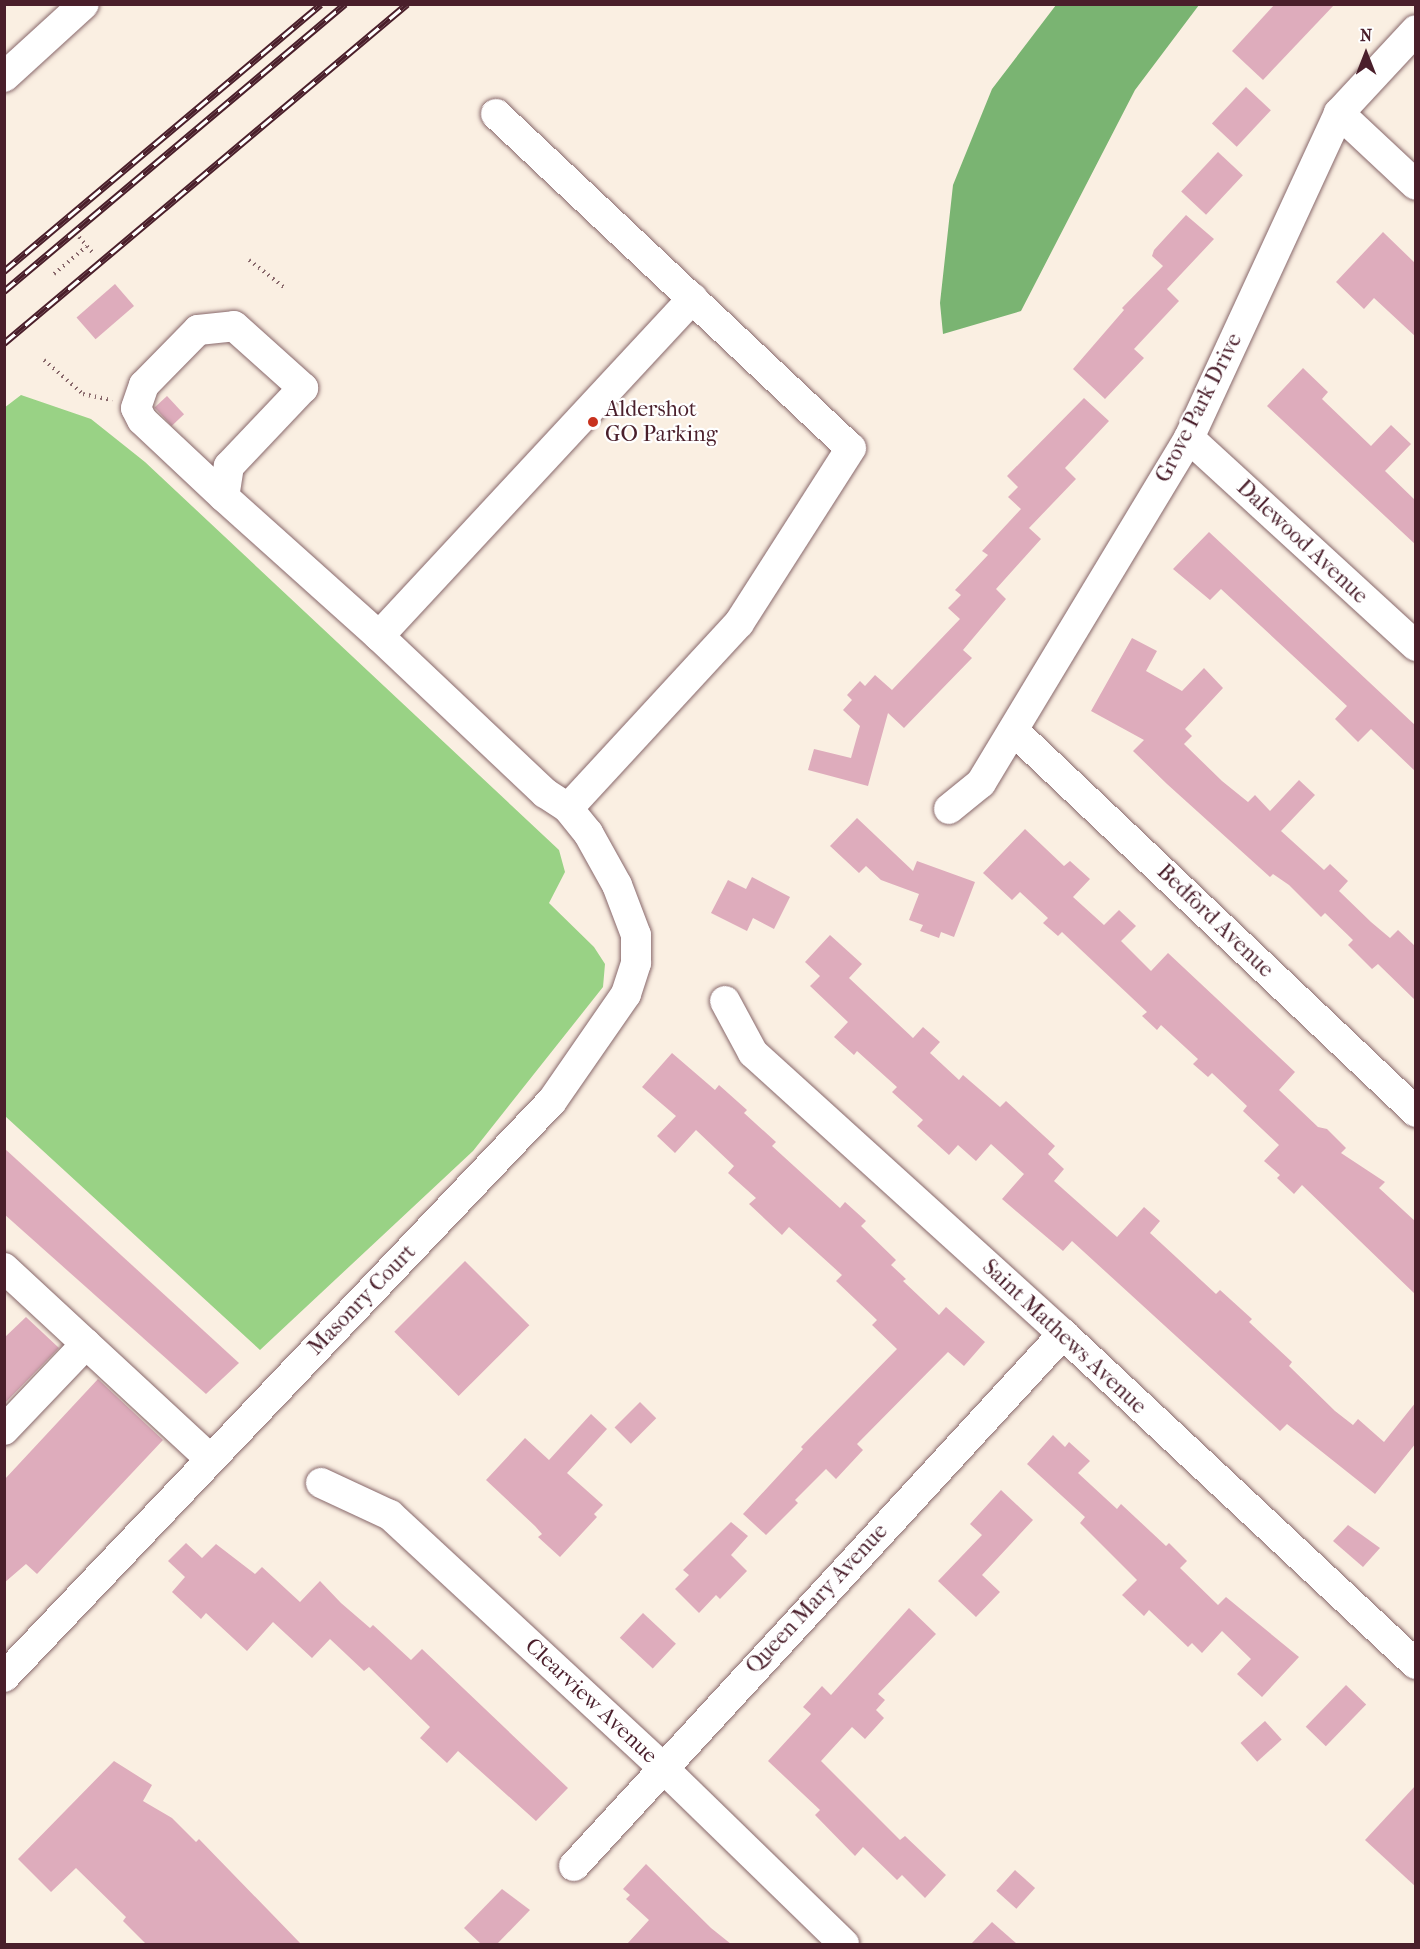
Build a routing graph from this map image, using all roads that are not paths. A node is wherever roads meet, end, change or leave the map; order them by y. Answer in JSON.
{"nodes":[{"id":1,"x":84,"y":4,"type":"edge"},
{"id":2,"x":1416,"y":30,"type":"edge"},
{"id":3,"x":4,"y":77,"type":"edge"},
{"id":4,"x":1339,"y":113,"type":"junction"},
{"id":5,"x":496,"y":114,"type":"dead end"},
{"id":6,"x":1416,"y":185,"type":"edge"},
{"id":7,"x":693,"y":298,"type":"junction"},
{"id":8,"x":1189,"y":438,"type":"junction"},
{"id":9,"x":224,"y":497,"type":"junction"},
{"id":10,"x":379,"y":636,"type":"junction"},
{"id":11,"x":1416,"y":645,"type":"edge"},
{"id":12,"x":1014,"y":731,"type":"junction"},
{"id":13,"x":568,"y":808,"type":"junction"},
{"id":14,"x":949,"y":809,"type":"dead end"},
{"id":15,"x":725,"y":1002,"type":"dead end"},
{"id":16,"x":1416,"y":1112,"type":"edge"},
{"id":17,"x":10,"y":1284,"type":"edge"},
{"id":18,"x":1063,"y":1334,"type":"junction"},
{"id":19,"x":86,"y":1344,"type":"junction"},
{"id":20,"x":4,"y":1430,"type":"edge"},
{"id":21,"x":210,"y":1459,"type":"junction"},
{"id":22,"x":321,"y":1483,"type":"dead end"},
{"id":23,"x":1416,"y":1664,"type":"edge"},
{"id":24,"x":4,"y":1677,"type":"edge"},
{"id":25,"x":662,"y":1767,"type":"junction"},
{"id":26,"x":574,"y":1866,"type":"dead end"},
{"id":27,"x":844,"y":1944,"type":"edge"}],
"edges":[{"from":1,"to":3,"type":"street"},
{"from":2,"to":4,"type":"street","name":"Grove Park Drive"},
{"from":4,"to":6,"type":"street"},
{"from":4,"to":8,"type":"street","name":"Grove Park Drive"},
{"from":5,"to":7,"type":"street"},
{"from":7,"to":10,"type":"street"},
{"from":7,"to":13,"type":"street"},
{"from":8,"to":11,"type":"street","name":"Dalewood Avenue"},
{"from":8,"to":12,"type":"street","name":"Grove Park Drive"},
{"from":9,"to":9,"type":"street","name":"Masonry Court"},
{"from":9,"to":10,"type":"street","name":"Masonry Court"},
{"from":10,"to":13,"type":"street","name":"Masonry Court"},
{"from":12,"to":14,"type":"street","name":"Grove Park Drive"},
{"from":12,"to":16,"type":"street","name":"Bedford Avenue"},
{"from":13,"to":21,"type":"street","name":"Masonry Court"},
{"from":15,"to":18,"type":"street","name":"Saint Mathews Avenue"},
{"from":17,"to":19,"type":"street"},
{"from":18,"to":23,"type":"street","name":"Saint Mathews Avenue"},
{"from":18,"to":25,"type":"street","name":"Queen Mary Avenue"},
{"from":19,"to":20,"type":"street"},
{"from":19,"to":21,"type":"street"},
{"from":21,"to":24,"type":"street","name":"Masonry Court"},
{"from":22,"to":25,"type":"street","name":"Clearview Avenue"},
{"from":25,"to":26,"type":"street","name":"Queen Mary Avenue"},
{"from":25,"to":27,"type":"street","name":"Clearview Avenue"}]}
